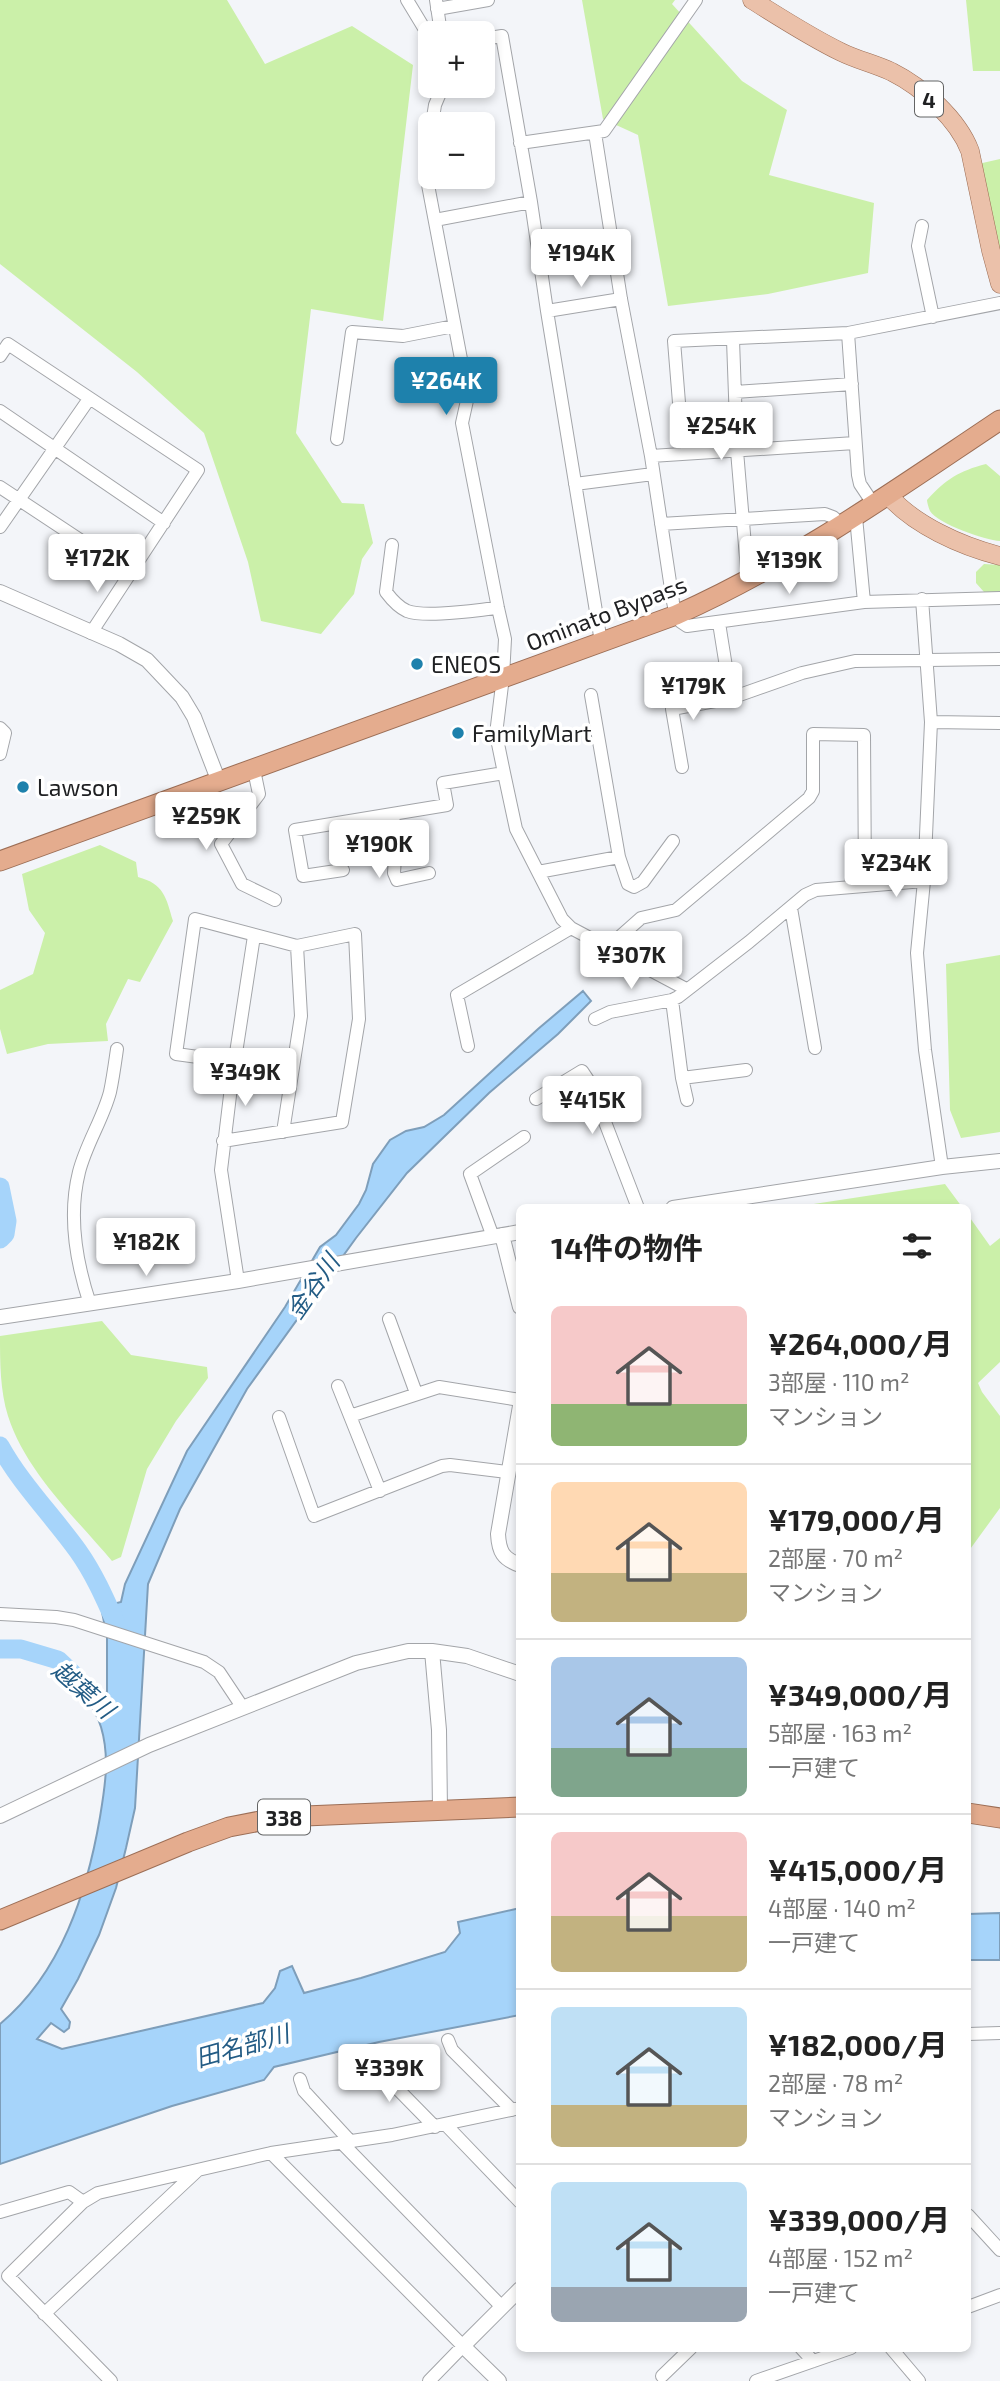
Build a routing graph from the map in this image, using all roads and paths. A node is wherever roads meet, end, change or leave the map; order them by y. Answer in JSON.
{"nodes":[{"id":1,"x":407,"y":0,"type":"edge"},
{"id":2,"x":488,"y":0,"type":"edge"},
{"id":3,"x":696,"y":0,"type":"edge"},
{"id":4,"x":752,"y":0,"type":"edge"},
{"id":5,"x":436,"y":4,"type":"edge"},
{"id":6,"x":420,"y":21,"type":"edge"},
{"id":7,"x":495,"y":37,"type":"edge"},
{"id":8,"x":595,"y":133,"type":"junction"},
{"id":9,"x":520,"y":143,"type":"junction"},
{"id":10,"x":429,"y":189,"type":"edge"},
{"id":11,"x":531,"y":202,"type":"junction"},
{"id":12,"x":435,"y":220,"type":"junction"},
{"id":13,"x":922,"y":226,"type":"dead end"},
{"id":14,"x":1000,"y":284,"type":"edge"},
{"id":15,"x":621,"y":299,"type":"junction"},
{"id":16,"x":1000,"y":303,"type":"edge"},
{"id":17,"x":547,"y":311,"type":"junction"},
{"id":18,"x":933,"y":317,"type":"junction"},
{"id":19,"x":454,"y":326,"type":"junction"},
{"id":20,"x":848,"y":333,"type":"junction"},
{"id":21,"x":733,"y":340,"type":"junction"},
{"id":22,"x":0,"y":356,"type":"edge"},
{"id":23,"x":852,"y":384,"type":"junction"},
{"id":24,"x":735,"y":392,"type":"junction"},
{"id":25,"x":89,"y":399,"type":"junction"},
{"id":26,"x":0,"y":411,"type":"edge"},
{"id":27,"x":736,"y":413,"type":"junction"},
{"id":28,"x":1000,"y":420,"type":"edge"},
{"id":29,"x":337,"y":439,"type":"dead end"},
{"id":30,"x":855,"y":443,"type":"junction"},
{"id":31,"x":55,"y":449,"type":"junction"},
{"id":32,"x":737,"y":451,"type":"junction"},
{"id":33,"x":651,"y":456,"type":"junction"},
{"id":34,"x":653,"y":474,"type":"junction"},
{"id":35,"x":575,"y":484,"type":"junction"},
{"id":36,"x":0,"y":487,"type":"edge"},
{"id":37,"x":19,"y":499,"type":"junction"},
{"id":38,"x":881,"y":500,"type":"junction"},
{"id":39,"x":743,"y":519,"type":"junction"},
{"id":40,"x":849,"y":522,"type":"junction"},
{"id":41,"x":164,"y":523,"type":"junction"},
{"id":42,"x":660,"y":524,"type":"junction"},
{"id":43,"x":0,"y":527,"type":"edge"},
{"id":44,"x":392,"y":545,"type":"dead end"},
{"id":45,"x":1000,"y":556,"type":"edge"},
{"id":46,"x":130,"y":573,"type":"junction"},
{"id":47,"x":748,"y":581,"type":"junction"},
{"id":48,"x":0,"y":592,"type":"edge"},
{"id":49,"x":1000,"y":598,"type":"edge"},
{"id":50,"x":922,"y":599,"type":"junction"},
{"id":51,"x":864,"y":602,"type":"junction"},
{"id":52,"x":498,"y":608,"type":"junction"},
{"id":53,"x":677,"y":615,"type":"junction"},
{"id":54,"x":719,"y":623,"type":"junction"},
{"id":55,"x":91,"y":633,"type":"junction"},
{"id":56,"x":601,"y":642,"type":"junction"},
{"id":57,"x":926,"y":658,"type":"junction"},
{"id":58,"x":1000,"y":659,"type":"edge"},
{"id":59,"x":503,"y":677,"type":"junction"},
{"id":60,"x":591,"y":695,"type":"dead end"},
{"id":61,"x":732,"y":698,"type":"junction"},
{"id":62,"x":931,"y":722,"type":"junction"},
{"id":63,"x":1000,"y":723,"type":"edge"},
{"id":64,"x":0,"y":727,"type":"edge"},
{"id":65,"x":0,"y":754,"type":"edge"},
{"id":66,"x":682,"y":766,"type":"dead end"},
{"id":67,"x":254,"y":770,"type":"junction"},
{"id":68,"x":504,"y":773,"type":"junction"},
{"id":69,"x":219,"y":782,"type":"junction"},
{"id":70,"x":393,"y":815,"type":"junction"},
{"id":71,"x":673,"y":841,"type":"dead end"},
{"id":72,"x":619,"y":857,"type":"junction"},
{"id":73,"x":0,"y":861,"type":"edge"},
{"id":74,"x":343,"y":870,"type":"dead end"},
{"id":75,"x":538,"y":872,"type":"junction"},
{"id":76,"x":429,"y":873,"type":"dead end"},
{"id":77,"x":924,"y":881,"type":"junction"},
{"id":78,"x":865,"y":885,"type":"junction"},
{"id":79,"x":275,"y":900,"type":"dead end"},
{"id":80,"x":791,"y":908,"type":"junction"},
{"id":81,"x":571,"y":928,"type":"junction"},
{"id":82,"x":254,"y":936,"type":"junction"},
{"id":83,"x":297,"y":946,"type":"junction"},
{"id":84,"x":606,"y":948,"type":"junction"},
{"id":85,"x":686,"y":989,"type":"junction"},
{"id":86,"x":672,"y":1000,"type":"junction"},
{"id":87,"x":595,"y":1019,"type":"dead end"},
{"id":88,"x":468,"y":1046,"type":"dead end"},
{"id":89,"x":815,"y":1048,"type":"dead end"},
{"id":90,"x":117,"y":1049,"type":"dead end"},
{"id":91,"x":235,"y":1062,"type":"junction"},
{"id":92,"x":746,"y":1070,"type":"dead end"},
{"id":93,"x":682,"y":1078,"type":"junction"},
{"id":94,"x":536,"y":1099,"type":"dead end"},
{"id":95,"x":687,"y":1100,"type":"dead end"},
{"id":96,"x":283,"y":1132,"type":"junction"},
{"id":97,"x":524,"y":1137,"type":"dead end"},
{"id":98,"x":223,"y":1141,"type":"junction"},
{"id":99,"x":1000,"y":1161,"type":"edge"},
{"id":100,"x":942,"y":1167,"type":"junction"},
{"id":101,"x":760,"y":1201,"type":"edge"},
{"id":102,"x":636,"y":1204,"type":"edge"},
{"id":103,"x":723,"y":1204,"type":"edge"},
{"id":104,"x":516,"y":1233,"type":"edge"},
{"id":105,"x":498,"y":1236,"type":"junction"},
{"id":106,"x":238,"y":1282,"type":"junction"},
{"id":107,"x":516,"y":1294,"type":"edge"},
{"id":108,"x":90,"y":1304,"type":"junction"},
{"id":109,"x":0,"y":1317,"type":"edge"},
{"id":110,"x":389,"y":1319,"type":"dead end"},
{"id":111,"x":338,"y":1386,"type":"dead end"},
{"id":112,"x":416,"y":1393,"type":"junction"},
{"id":113,"x":516,"y":1399,"type":"edge"},
{"id":114,"x":350,"y":1416,"type":"junction"},
{"id":115,"x":279,"y":1417,"type":"dead end"},
{"id":116,"x":516,"y":1426,"type":"edge"},
{"id":117,"x":507,"y":1472,"type":"junction"},
{"id":118,"x":380,"y":1491,"type":"junction"},
{"id":119,"x":516,"y":1564,"type":"edge"},
{"id":120,"x":0,"y":1614,"type":"edge"},
{"id":121,"x":432,"y":1651,"type":"junction"},
{"id":122,"x":516,"y":1673,"type":"edge"},
{"id":123,"x":243,"y":1709,"type":"junction"},
{"id":124,"x":516,"y":1807,"type":"edge"},
{"id":125,"x":440,"y":1811,"type":"junction"},
{"id":126,"x":971,"y":1813,"type":"edge"},
{"id":127,"x":0,"y":1816,"type":"edge"},
{"id":128,"x":1000,"y":1818,"type":"edge"},
{"id":129,"x":0,"y":1920,"type":"edge"},
{"id":130,"x":1000,"y":2033,"type":"edge"},
{"id":131,"x":971,"y":2034,"type":"edge"},
{"id":132,"x":448,"y":2039,"type":"dead end"},
{"id":133,"x":376,"y":2060,"type":"dead end"},
{"id":134,"x":300,"y":2079,"type":"dead end"},
{"id":135,"x":516,"y":2109,"type":"edge"},
{"id":136,"x":440,"y":2126,"type":"junction"},
{"id":137,"x":346,"y":2142,"type":"junction"},
{"id":138,"x":271,"y":2154,"type":"junction"},
{"id":139,"x":198,"y":2170,"type":"junction"},
{"id":140,"x":516,"y":2198,"type":"edge"},
{"id":141,"x":83,"y":2202,"type":"junction"},
{"id":142,"x":0,"y":2212,"type":"edge"},
{"id":143,"x":971,"y":2218,"type":"edge"},
{"id":144,"x":1000,"y":2250,"type":"edge"},
{"id":145,"x":4,"y":2280,"type":"edge"},
{"id":146,"x":516,"y":2293,"type":"edge"},
{"id":147,"x":1000,"y":2295,"type":"edge"},
{"id":148,"x":502,"y":2307,"type":"junction"},
{"id":149,"x":971,"y":2307,"type":"edge"},
{"id":150,"x":44,"y":2315,"type":"junction"},
{"id":151,"x":463,"y":2346,"type":"junction"},
{"id":152,"x":687,"y":2352,"type":"edge"},
{"id":153,"x":805,"y":2352,"type":"edge"},
{"id":154,"x":839,"y":2352,"type":"edge"},
{"id":155,"x":894,"y":2352,"type":"edge"},
{"id":156,"x":813,"y":2361,"type":"junction"},
{"id":157,"x":662,"y":2376,"type":"dead end"},
{"id":158,"x":111,"y":2381,"type":"edge"},
{"id":159,"x":429,"y":2381,"type":"edge"},
{"id":160,"x":499,"y":2381,"type":"edge"},
{"id":161,"x":756,"y":2381,"type":"edge"},
{"id":162,"x":919,"y":2381,"type":"edge"}],
"edges":[{"from":1,"to":6,"type":"street"},
{"from":2,"to":5,"type":"street"},
{"from":3,"to":8,"type":"street"},
{"from":4,"to":14,"type":"main road","number":"4"},
{"from":7,"to":9,"type":"street"},
{"from":8,"to":9,"type":"street"},
{"from":8,"to":15,"type":"street"},
{"from":9,"to":11,"type":"street"},
{"from":10,"to":12,"type":"street"},
{"from":11,"to":12,"type":"street"},
{"from":11,"to":17,"type":"street"},
{"from":12,"to":19,"type":"street"},
{"from":13,"to":18,"type":"street"},
{"from":15,"to":17,"type":"street"},
{"from":15,"to":33,"type":"street"},
{"from":16,"to":18,"type":"street"},
{"from":17,"to":35,"type":"street"},
{"from":18,"to":20,"type":"street"},
{"from":19,"to":29,"type":"street"},
{"from":19,"to":52,"type":"street"},
{"from":20,"to":21,"type":"street"},
{"from":20,"to":23,"type":"street"},
{"from":21,"to":24,"type":"street"},
{"from":21,"to":27,"type":"street"},
{"from":22,"to":25,"type":"street"},
{"from":23,"to":24,"type":"street"},
{"from":23,"to":30,"type":"street"},
{"from":24,"to":27,"type":"street"},
{"from":25,"to":31,"type":"street"},
{"from":25,"to":41,"type":"street"},
{"from":26,"to":31,"type":"street"},
{"from":27,"to":32,"type":"street"},
{"from":28,"to":38,"type":"highway","name":"Ominato Bypass"},
{"from":30,"to":32,"type":"street"},
{"from":30,"to":38,"type":"street"},
{"from":31,"to":37,"type":"street"},
{"from":31,"to":41,"type":"street"},
{"from":32,"to":33,"type":"street"},
{"from":32,"to":39,"type":"street"},
{"from":33,"to":34,"type":"street"},
{"from":34,"to":35,"type":"street"},
{"from":34,"to":42,"type":"street"},
{"from":35,"to":56,"type":"street"},
{"from":36,"to":37,"type":"street"},
{"from":37,"to":43,"type":"street"},
{"from":37,"to":46,"type":"street"},
{"from":38,"to":40,"type":"highway","name":"Ominato Bypass"},
{"from":38,"to":45,"type":"main road"},
{"from":39,"to":40,"type":"street"},
{"from":39,"to":42,"type":"street"},
{"from":39,"to":47,"type":"street"},
{"from":40,"to":47,"type":"highway","name":"Ominato Bypass"},
{"from":40,"to":51,"type":"street"},
{"from":41,"to":46,"type":"street"},
{"from":42,"to":53,"type":"street"},
{"from":44,"to":52,"type":"street"},
{"from":46,"to":55,"type":"street"},
{"from":47,"to":53,"type":"highway","name":"Ominato Bypass"},
{"from":48,"to":55,"type":"street"},
{"from":49,"to":50,"type":"street"},
{"from":50,"to":51,"type":"street"},
{"from":50,"to":57,"type":"street"},
{"from":51,"to":54,"type":"street"},
{"from":52,"to":59,"type":"street"},
{"from":53,"to":54,"type":"street"},
{"from":53,"to":56,"type":"highway","name":"Ominato Bypass"},
{"from":54,"to":61,"type":"street"},
{"from":55,"to":69,"type":"street"},
{"from":56,"to":59,"type":"highway","name":"Ominato Bypass"},
{"from":57,"to":58,"type":"street"},
{"from":57,"to":61,"type":"street"},
{"from":57,"to":62,"type":"street"},
{"from":59,"to":67,"type":"highway","name":"Ominato Bypass"},
{"from":59,"to":68,"type":"street"},
{"from":60,"to":72,"type":"street"},
{"from":61,"to":66,"type":"street"},
{"from":62,"to":63,"type":"street"},
{"from":62,"to":77,"type":"street"},
{"from":64,"to":65,"type":"street"},
{"from":67,"to":69,"type":"highway","name":"Ominato Bypass"},
{"from":67,"to":79,"type":"street"},
{"from":68,"to":70,"type":"street"},
{"from":68,"to":75,"type":"street"},
{"from":69,"to":73,"type":"highway","name":"Ominato Bypass"},
{"from":70,"to":74,"type":"street"},
{"from":70,"to":76,"type":"street"},
{"from":71,"to":72,"type":"street"},
{"from":72,"to":75,"type":"street"},
{"from":75,"to":81,"type":"street"},
{"from":77,"to":78,"type":"street"},
{"from":77,"to":100,"type":"street"},
{"from":78,"to":80,"type":"street"},
{"from":78,"to":84,"type":"street"},
{"from":80,"to":85,"type":"street"},
{"from":80,"to":89,"type":"street"},
{"from":81,"to":84,"type":"street"},
{"from":81,"to":88,"type":"street"},
{"from":82,"to":83,"type":"street"},
{"from":82,"to":91,"type":"street"},
{"from":82,"to":91,"type":"street"},
{"from":83,"to":96,"type":"street"},
{"from":83,"to":96,"type":"street"},
{"from":84,"to":85,"type":"street"},
{"from":85,"to":86,"type":"street"},
{"from":86,"to":87,"type":"street"},
{"from":86,"to":93,"type":"street"},
{"from":90,"to":108,"type":"street"},
{"from":91,"to":98,"type":"street"},
{"from":92,"to":93,"type":"street"},
{"from":93,"to":95,"type":"street"},
{"from":94,"to":102,"type":"street"},
{"from":96,"to":98,"type":"street"},
{"from":97,"to":105,"type":"street"},
{"from":98,"to":106,"type":"street"},
{"from":99,"to":100,"type":"street"},
{"from":100,"to":101,"type":"street"},
{"from":101,"to":103,"type":"street"},
{"from":104,"to":105,"type":"street"},
{"from":105,"to":106,"type":"street"},
{"from":105,"to":107,"type":"street"},
{"from":106,"to":108,"type":"street"},
{"from":108,"to":109,"type":"street"},
{"from":110,"to":112,"type":"street"},
{"from":111,"to":114,"type":"street"},
{"from":112,"to":113,"type":"street"},
{"from":112,"to":114,"type":"street"},
{"from":114,"to":118,"type":"street"},
{"from":115,"to":118,"type":"street"},
{"from":116,"to":117,"type":"street"},
{"from":117,"to":118,"type":"street"},
{"from":117,"to":119,"type":"street"},
{"from":120,"to":123,"type":"street"},
{"from":121,"to":122,"type":"street"},
{"from":121,"to":123,"type":"street"},
{"from":121,"to":125,"type":"street"},
{"from":123,"to":127,"type":"street"},
{"from":124,"to":125,"type":"highway","number":"338"},
{"from":125,"to":129,"type":"highway","number":"338"},
{"from":126,"to":128,"type":"highway"},
{"from":130,"to":131,"type":"street"},
{"from":132,"to":135,"type":"street"},
{"from":133,"to":136,"type":"street"},
{"from":134,"to":137,"type":"street"},
{"from":135,"to":136,"type":"street"},
{"from":136,"to":137,"type":"street"},
{"from":136,"to":140,"type":"street"},
{"from":137,"to":138,"type":"street"},
{"from":137,"to":148,"type":"street"},
{"from":138,"to":139,"type":"street"},
{"from":138,"to":151,"type":"street"},
{"from":139,"to":141,"type":"street"},
{"from":139,"to":150,"type":"street"},
{"from":141,"to":142,"type":"street"},
{"from":141,"to":145,"type":"street"},
{"from":143,"to":144,"type":"street"},
{"from":145,"to":150,"type":"street"},
{"from":146,"to":148,"type":"street"},
{"from":147,"to":149,"type":"street"},
{"from":148,"to":151,"type":"street"},
{"from":150,"to":158,"type":"street"},
{"from":151,"to":159,"type":"street"},
{"from":151,"to":160,"type":"street"},
{"from":152,"to":157,"type":"street"},
{"from":153,"to":156,"type":"street"},
{"from":154,"to":156,"type":"street"},
{"from":155,"to":162,"type":"street"},
{"from":156,"to":161,"type":"street"}]}
